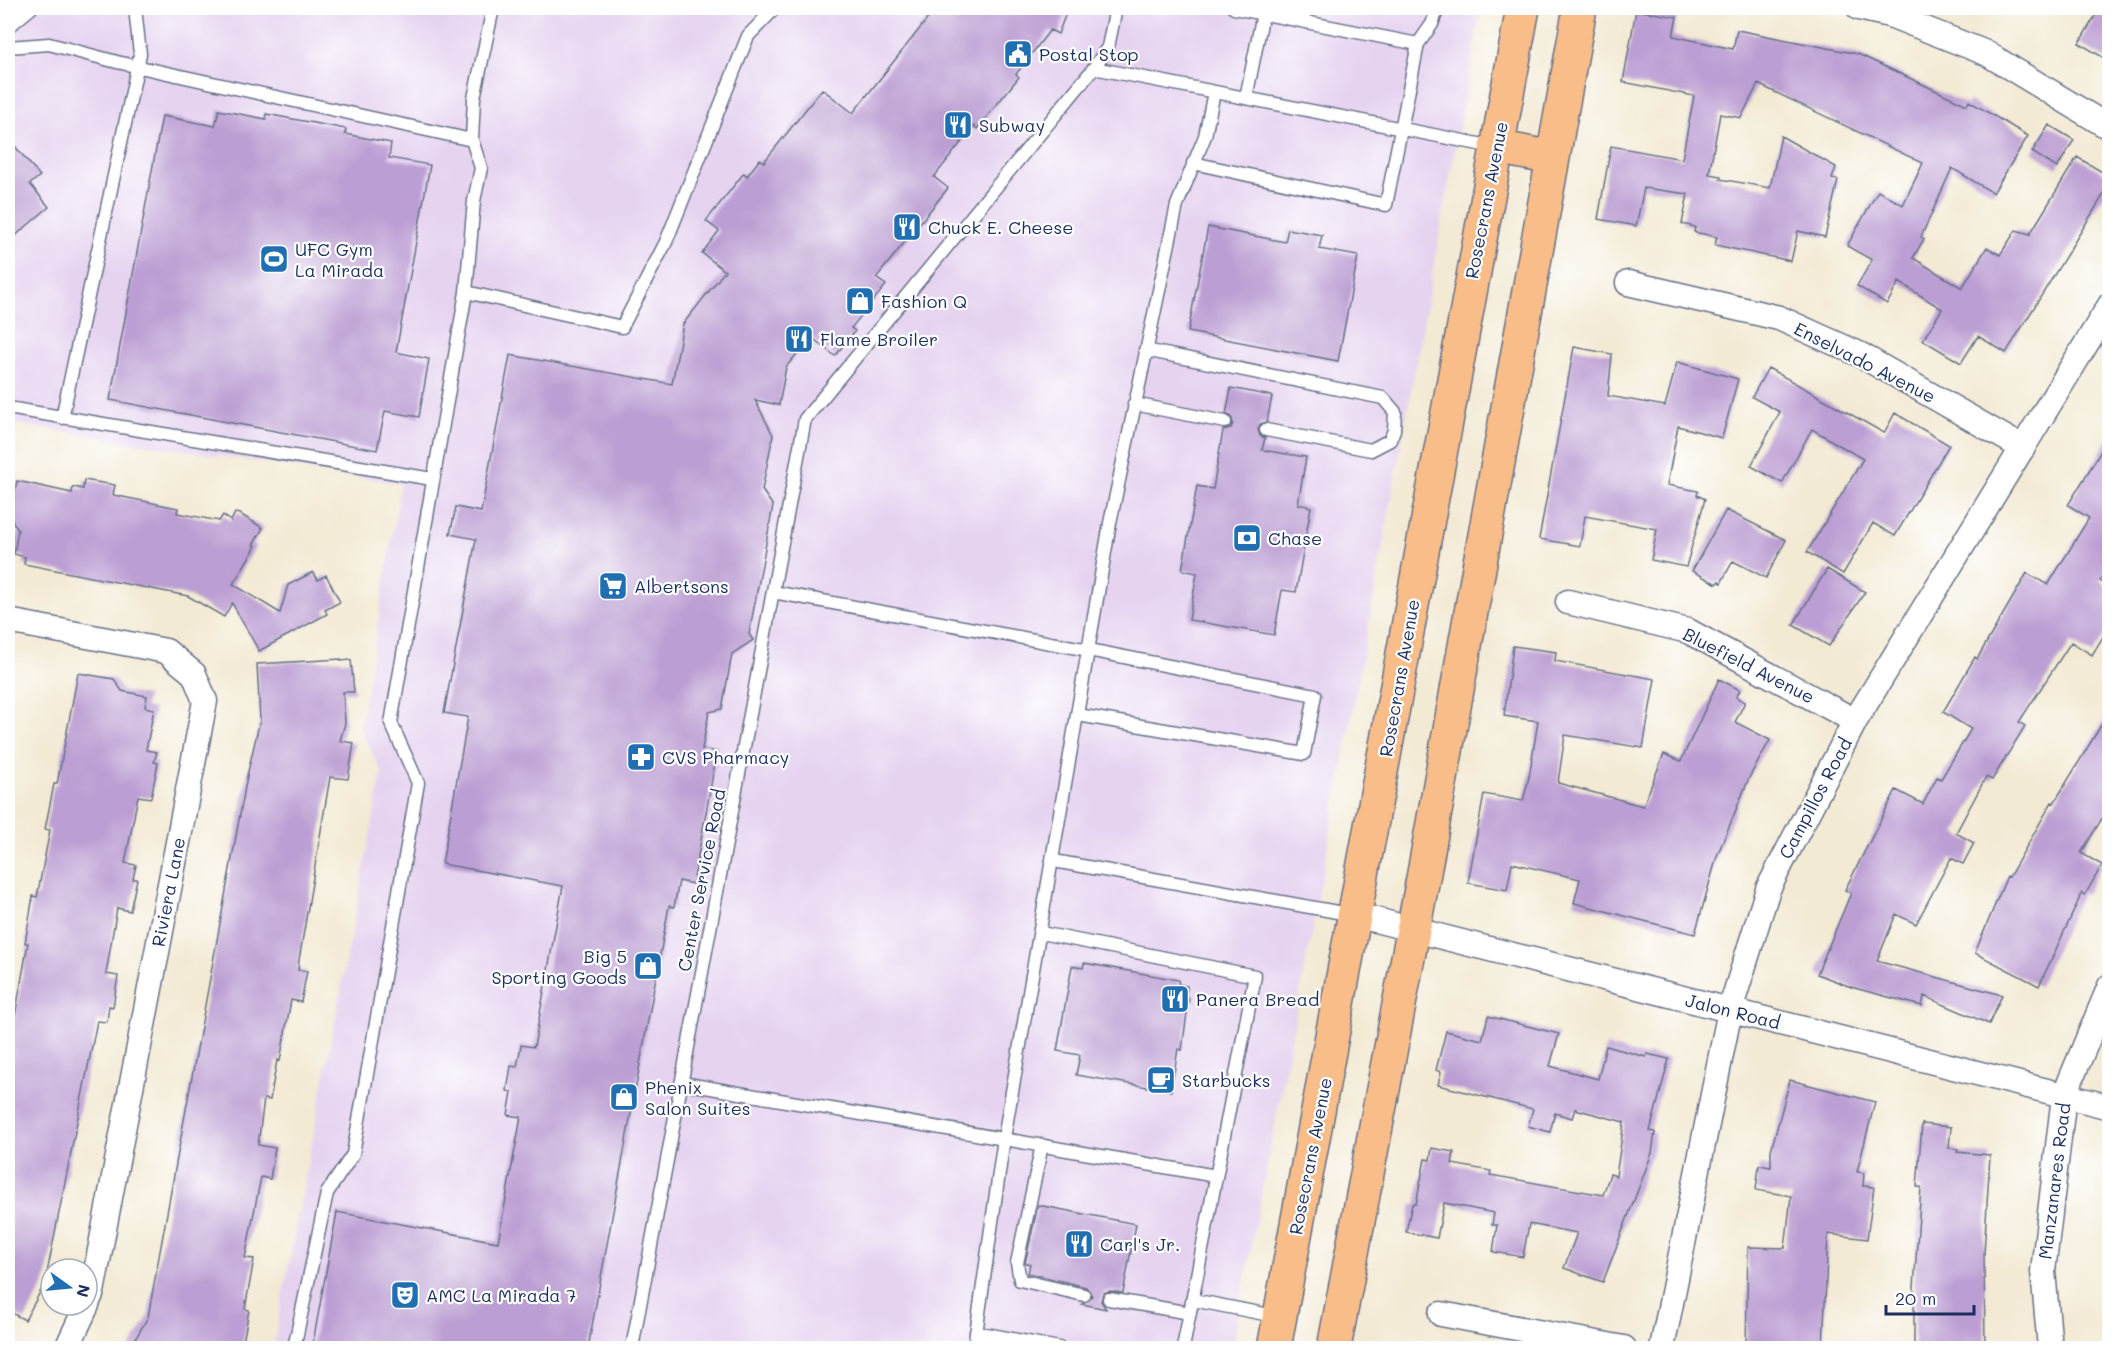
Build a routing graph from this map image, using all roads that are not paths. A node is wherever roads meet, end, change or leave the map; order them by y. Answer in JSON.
{"nodes":[{"id":1,"x":31,"y":8,"type":"edge"},
{"id":2,"x":135,"y":8,"type":"edge"},
{"id":3,"x":493,"y":8,"type":"edge"},
{"id":4,"x":775,"y":8,"type":"edge"},
{"id":5,"x":1116,"y":8,"type":"edge"},
{"id":6,"x":1234,"y":8,"type":"edge"},
{"id":7,"x":1438,"y":8,"type":"edge"},
{"id":8,"x":1523,"y":8,"type":"edge"},
{"id":9,"x":1580,"y":8,"type":"edge"},
{"id":10,"x":1859,"y":8,"type":"edge"},
{"id":11,"x":1263,"y":13,"type":"junction"},
{"id":12,"x":8,"y":27,"type":"edge"},
{"id":13,"x":1418,"y":44,"type":"junction"},
{"id":14,"x":8,"y":47,"type":"edge"},
{"id":15,"x":137,"y":67,"type":"junction"},
{"id":16,"x":1094,"y":68,"type":"junction"},
{"id":17,"x":1214,"y":92,"type":"junction"},
{"id":18,"x":1246,"y":98,"type":"junction"},
{"id":19,"x":2109,"y":128,"type":"edge"},
{"id":20,"x":1402,"y":129,"type":"junction"},
{"id":21,"x":471,"y":140,"type":"junction"},
{"id":22,"x":1496,"y":147,"type":"junction"},
{"id":23,"x":1553,"y":158,"type":"junction"},
{"id":24,"x":1193,"y":163,"type":"junction"},
{"id":25,"x":1628,"y":283,"type":"dead end"},
{"id":26,"x":466,"y":292,"type":"junction"},
{"id":27,"x":2109,"y":305,"type":"edge"},
{"id":28,"x":1145,"y":350,"type":"junction"},
{"id":29,"x":1134,"y":404,"type":"junction"},
{"id":30,"x":8,"y":408,"type":"edge"},
{"id":31,"x":62,"y":418,"type":"junction"},
{"id":32,"x":1224,"y":423,"type":"dead end"},
{"id":33,"x":1266,"y":430,"type":"dead end"},
{"id":34,"x":2023,"y":448,"type":"junction"},
{"id":35,"x":432,"y":479,"type":"junction"},
{"id":36,"x":773,"y":592,"type":"junction"},
{"id":37,"x":1568,"y":602,"type":"dead end"},
{"id":38,"x":8,"y":621,"type":"edge"},
{"id":39,"x":1089,"y":650,"type":"junction"},
{"id":40,"x":1078,"y":715,"type":"junction"},
{"id":41,"x":1855,"y":722,"type":"junction"},
{"id":42,"x":1054,"y":861,"type":"junction"},
{"id":43,"x":1356,"y":915,"type":"junction"},
{"id":44,"x":1413,"y":930,"type":"junction"},
{"id":45,"x":1041,"y":933,"type":"junction"},
{"id":46,"x":2109,"y":986,"type":"edge"},
{"id":47,"x":1730,"y":1010,"type":"junction"},
{"id":48,"x":682,"y":1083,"type":"junction"},
{"id":49,"x":2064,"y":1096,"type":"junction"},
{"id":50,"x":2109,"y":1107,"type":"edge"},
{"id":51,"x":1004,"y":1138,"type":"junction"},
{"id":52,"x":1042,"y":1145,"type":"junction"},
{"id":53,"x":1216,"y":1176,"type":"junction"},
{"id":54,"x":99,"y":1257,"type":"edge"},
{"id":55,"x":1084,"y":1295,"type":"dead end"},
{"id":56,"x":1109,"y":1299,"type":"dead end"},
{"id":57,"x":1193,"y":1300,"type":"junction"},
{"id":58,"x":1190,"y":1313,"type":"junction"},
{"id":59,"x":1441,"y":1314,"type":"dead end"},
{"id":60,"x":81,"y":1317,"type":"edge"},
{"id":61,"x":1280,"y":1317,"type":"junction"},
{"id":62,"x":976,"y":1332,"type":"junction"},
{"id":63,"x":67,"y":1348,"type":"edge"},
{"id":64,"x":294,"y":1348,"type":"edge"},
{"id":65,"x":632,"y":1348,"type":"edge"},
{"id":66,"x":974,"y":1348,"type":"edge"},
{"id":67,"x":1059,"y":1348,"type":"edge"},
{"id":68,"x":1183,"y":1348,"type":"edge"},
{"id":69,"x":1274,"y":1348,"type":"edge"},
{"id":70,"x":1334,"y":1348,"type":"edge"},
{"id":71,"x":1624,"y":1348,"type":"edge"},
{"id":72,"x":1662,"y":1348,"type":"edge"},
{"id":73,"x":2050,"y":1348,"type":"edge"}],
"edges":[{"from":1,"to":12,"type":"lane"},
{"from":2,"to":15,"type":"lane"},
{"from":3,"to":21,"type":"lane"},
{"from":4,"to":26,"type":"lane"},
{"from":5,"to":16,"type":"lane"},
{"from":6,"to":11,"type":"lane"},
{"from":7,"to":13,"type":"lane"},
{"from":8,"to":22,"type":"main road","name":"Rosecrans Avenue"},
{"from":9,"to":23,"type":"main road"},
{"from":10,"to":19,"type":"street"},
{"from":11,"to":13,"type":"lane"},
{"from":11,"to":18,"type":"lane"},
{"from":13,"to":20,"type":"lane"},
{"from":14,"to":15,"type":"lane"},
{"from":15,"to":21,"type":"lane"},
{"from":15,"to":31,"type":"lane"},
{"from":16,"to":17,"type":"lane"},
{"from":16,"to":36,"type":"lane","name":"Center Service Road"},
{"from":17,"to":18,"type":"lane"},
{"from":17,"to":24,"type":"lane"},
{"from":18,"to":20,"type":"lane"},
{"from":20,"to":22,"type":"lane"},
{"from":20,"to":24,"type":"lane"},
{"from":21,"to":26,"type":"lane"},
{"from":22,"to":23,"type":"main road"},
{"from":22,"to":43,"type":"main road","name":"Rosecrans Avenue"},
{"from":23,"to":44,"type":"main road"},
{"from":24,"to":28,"type":"lane"},
{"from":25,"to":34,"type":"street","name":"Enselvado Avenue"},
{"from":26,"to":35,"type":"lane"},
{"from":27,"to":34,"type":"street","name":"Campillos Road"},
{"from":28,"to":29,"type":"lane"},
{"from":28,"to":33,"type":"lane"},
{"from":29,"to":32,"type":"lane"},
{"from":29,"to":39,"type":"lane"},
{"from":30,"to":31,"type":"lane"},
{"from":31,"to":35,"type":"lane"},
{"from":34,"to":41,"type":"street","name":"Campillos Road"},
{"from":35,"to":64,"type":"lane"},
{"from":36,"to":39,"type":"lane"},
{"from":36,"to":48,"type":"lane","name":"Center Service Road"},
{"from":37,"to":41,"type":"street","name":"Bluefield Avenue"},
{"from":38,"to":54,"type":"street","name":"Riviera Lane"},
{"from":39,"to":40,"type":"lane"},
{"from":39,"to":40,"type":"lane"},
{"from":40,"to":42,"type":"lane"},
{"from":41,"to":47,"type":"street","name":"Campillos Road"},
{"from":42,"to":43,"type":"lane"},
{"from":42,"to":45,"type":"lane"},
{"from":43,"to":44,"type":"street","name":"Jalon Road"},
{"from":43,"to":61,"type":"main road","name":"Rosecrans Avenue"},
{"from":44,"to":47,"type":"street","name":"Jalon Road"},
{"from":44,"to":70,"type":"main road"},
{"from":45,"to":51,"type":"lane"},
{"from":45,"to":53,"type":"lane"},
{"from":46,"to":49,"type":"street","name":"Manzanares Road"},
{"from":47,"to":49,"type":"street","name":"Jalon Road"},
{"from":47,"to":72,"type":"street","name":"Campillos Road"},
{"from":48,"to":51,"type":"lane"},
{"from":48,"to":65,"type":"lane","name":"Center Service Road"},
{"from":49,"to":50,"type":"street","name":"Jalon Road"},
{"from":49,"to":73,"type":"street","name":"Manzanares Road"},
{"from":51,"to":52,"type":"lane"},
{"from":51,"to":62,"type":"lane"},
{"from":52,"to":53,"type":"lane"},
{"from":52,"to":55,"type":"lane"},
{"from":53,"to":57,"type":"lane"},
{"from":56,"to":58,"type":"lane"},
{"from":57,"to":58,"type":"lane"},
{"from":57,"to":61,"type":"lane"},
{"from":58,"to":68,"type":"lane"},
{"from":59,"to":71,"type":"street"},
{"from":60,"to":63,"type":"street","name":"Riviera Lane"},
{"from":61,"to":69,"type":"main road","name":"Rosecrans Avenue"},
{"from":62,"to":66,"type":"lane"},
{"from":62,"to":67,"type":"lane"}]}
